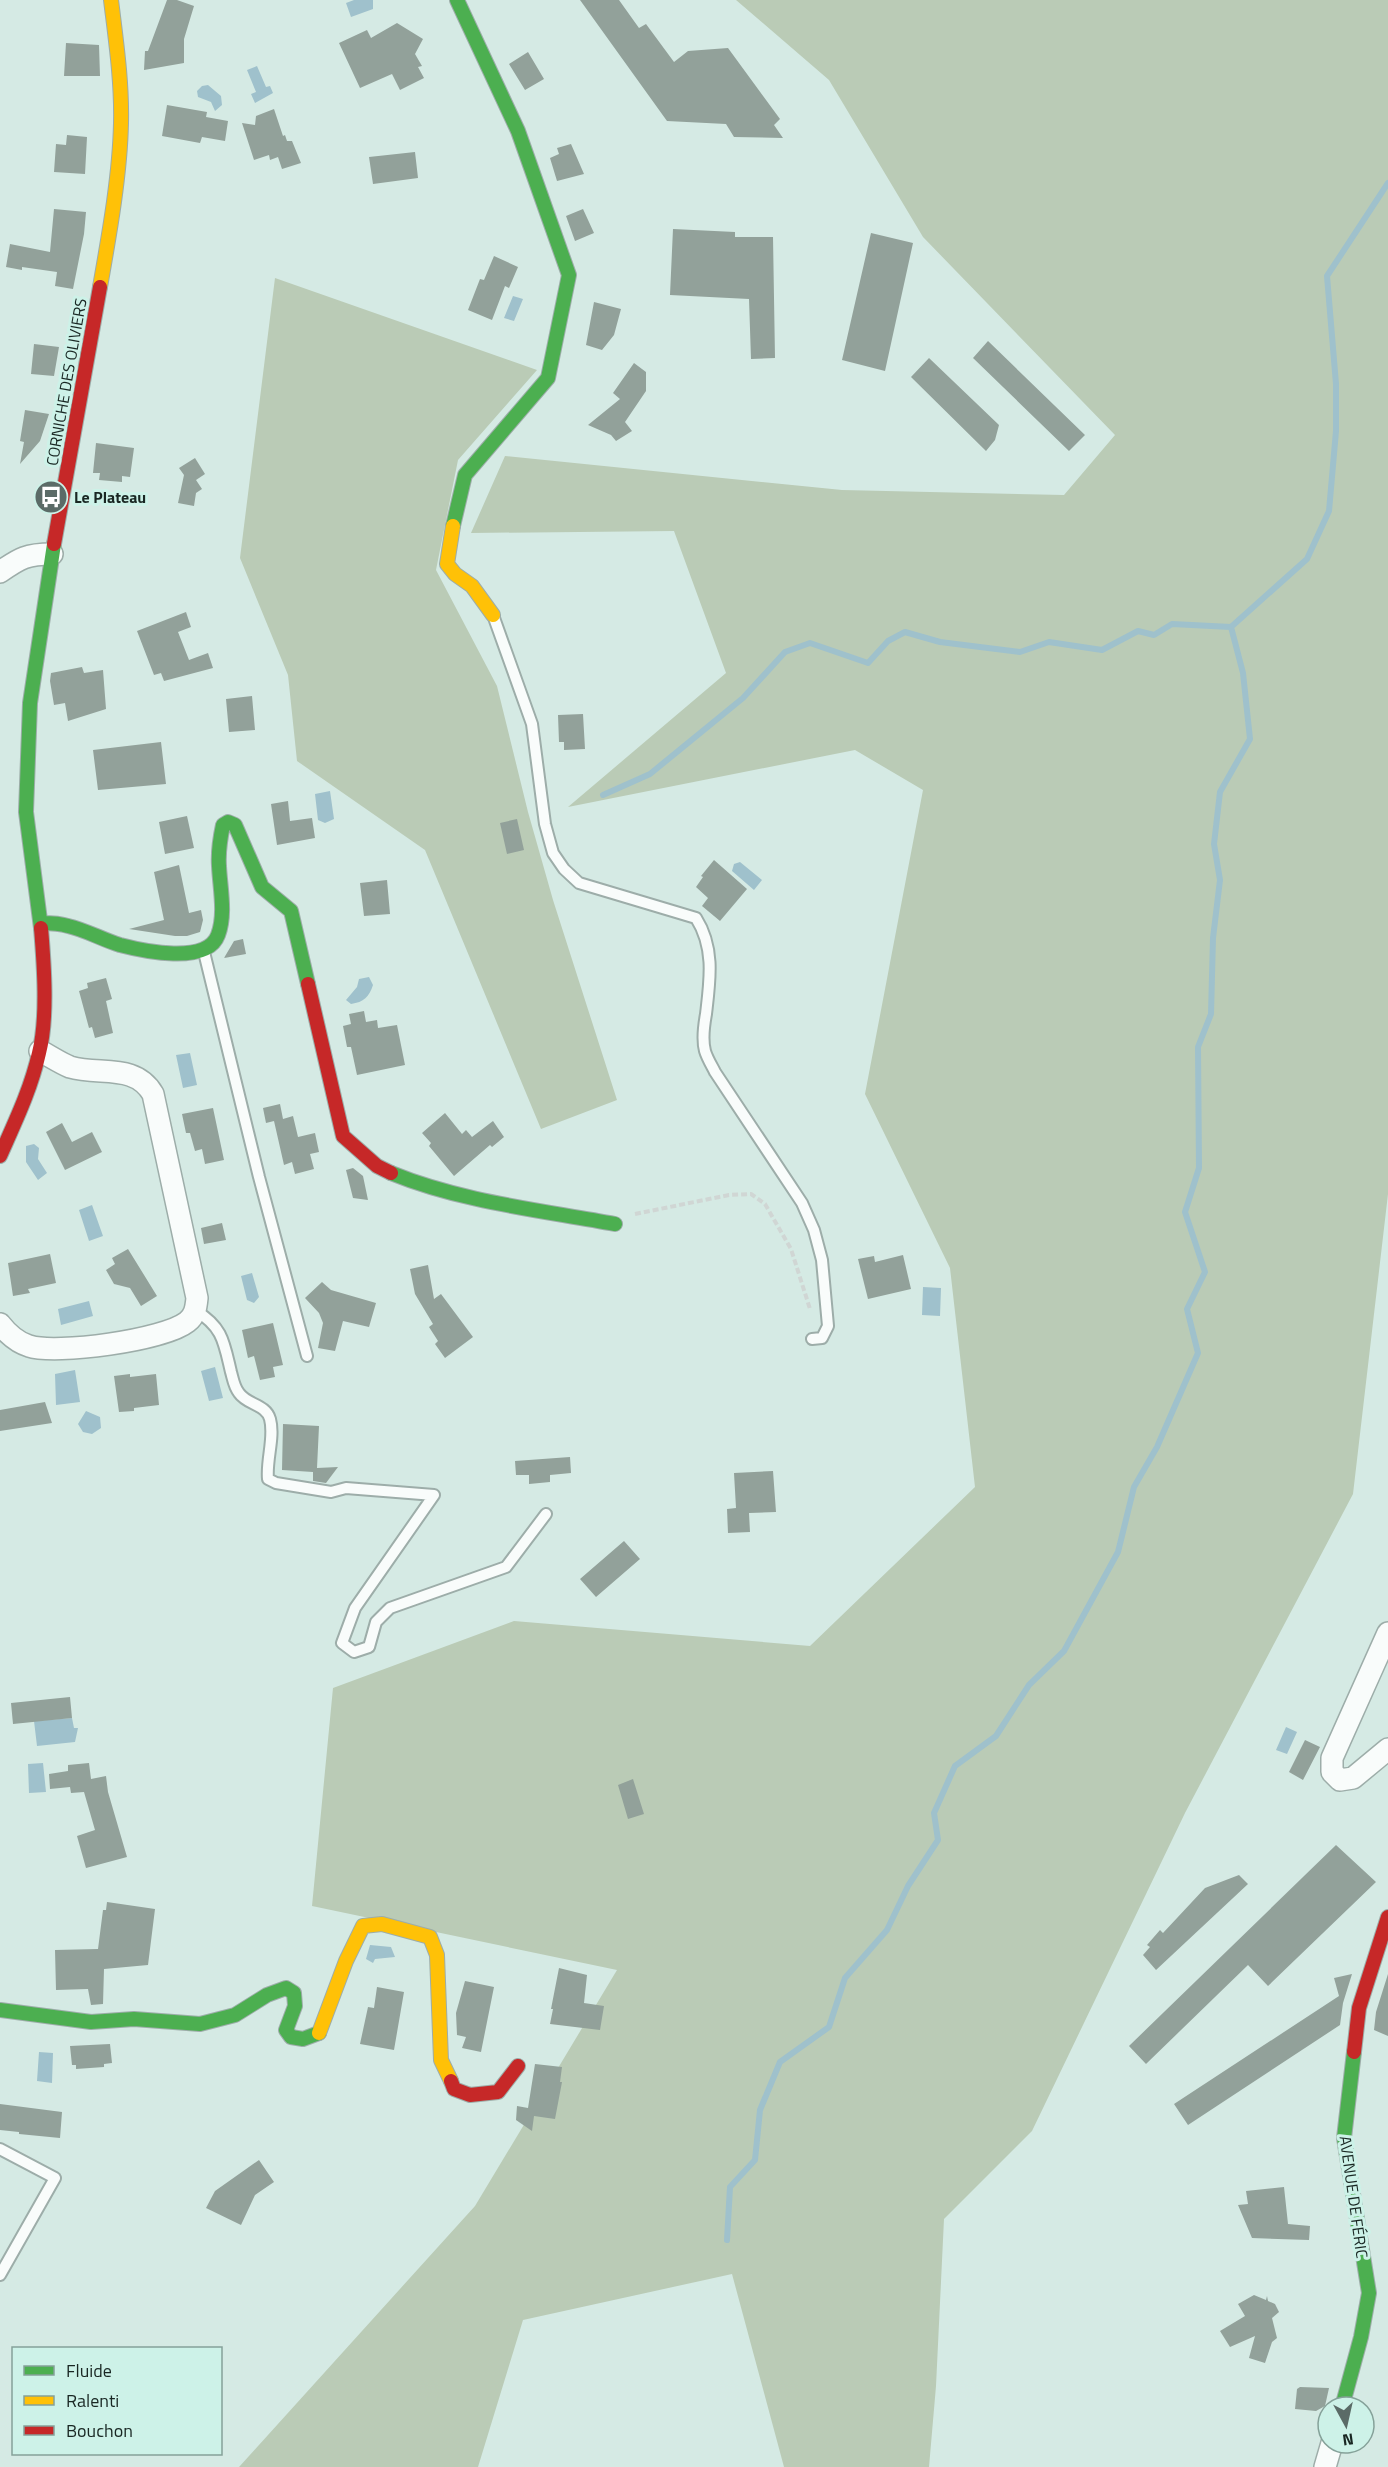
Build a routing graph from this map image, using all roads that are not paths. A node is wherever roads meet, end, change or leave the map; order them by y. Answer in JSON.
{"nodes":[{"id":1,"x":111,"y":0,"type":"edge"},
{"id":2,"x":457,"y":0,"type":"edge"},
{"id":3,"x":52,"y":554,"type":"junction"},
{"id":4,"x":0,"y":572,"type":"edge"},
{"id":5,"x":493,"y":615,"type":"joint"},
{"id":6,"x":41,"y":923,"type":"junction"},
{"id":7,"x":203,"y":951,"type":"junction"},
{"id":8,"x":40,"y":1051,"type":"junction"},
{"id":9,"x":0,"y":1156,"type":"edge"},
{"id":10,"x":615,"y":1224,"type":"road end"},
{"id":11,"x":196,"y":1311,"type":"junction"},
{"id":12,"x":0,"y":1323,"type":"edge"},
{"id":13,"x":812,"y":1339,"type":"road end"},
{"id":14,"x":307,"y":1356,"type":"dead end"},
{"id":15,"x":546,"y":1514,"type":"dead end"},
{"id":16,"x":1388,"y":1633,"type":"edge"},
{"id":17,"x":1388,"y":1749,"type":"edge"},
{"id":18,"x":1388,"y":1917,"type":"edge"},
{"id":19,"x":0,"y":2010,"type":"edge"},
{"id":20,"x":518,"y":2066,"type":"dead end"},
{"id":21,"x":0,"y":2149,"type":"edge"},
{"id":22,"x":0,"y":2275,"type":"edge"},
{"id":23,"x":1345,"y":2395,"type":"edge"}],
"edges":[{"from":1,"to":3,"type":"street","name":"CORNICHE DES OLIVIERS"},
{"from":2,"to":5,"type":"street"},
{"from":3,"to":4,"type":"street"},
{"from":3,"to":6,"type":"street","name":"CORNICHE DES OLIVIERS"},
{"from":5,"to":13,"type":"lane"},
{"from":6,"to":7,"type":"street"},
{"from":6,"to":8,"type":"street","name":"CORNICHE DES OLIVIERS"},
{"from":7,"to":10,"type":"street"},
{"from":7,"to":14,"type":"lane"},
{"from":8,"to":9,"type":"street","name":"CORNICHE DES OLIVIERS"},
{"from":8,"to":11,"type":"street"},
{"from":11,"to":12,"type":"street"},
{"from":11,"to":15,"type":"lane"},
{"from":16,"to":17,"type":"street"},
{"from":18,"to":23,"type":"street","name":"AVENUE DE FÉRIC"},
{"from":19,"to":20,"type":"street"},
{"from":21,"to":22,"type":"lane"}]}
